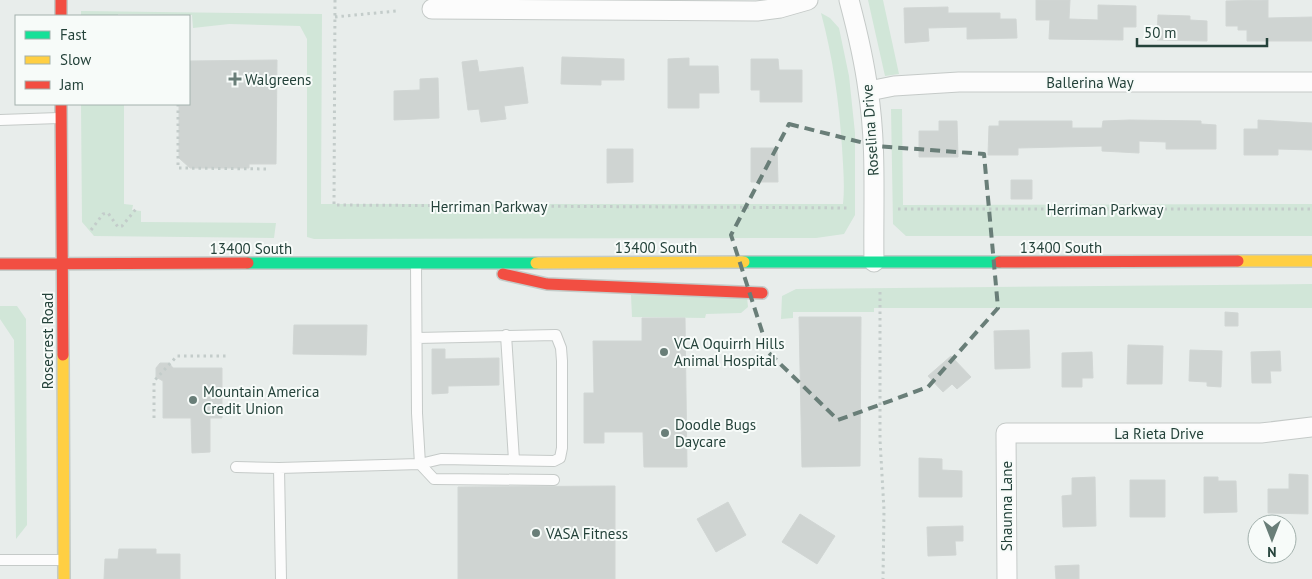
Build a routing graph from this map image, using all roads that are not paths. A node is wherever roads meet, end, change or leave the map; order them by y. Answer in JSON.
{"nodes":[{"id":1,"x":61,"y":0,"type":"edge"},
{"id":2,"x":808,"y":0,"type":"edge"},
{"id":3,"x":849,"y":0,"type":"edge"},
{"id":4,"x":432,"y":9,"type":"dead end"},
{"id":5,"x":61,"y":15,"type":"edge"},
{"id":6,"x":1312,"y":82,"type":"edge"},
{"id":7,"x":869,"y":91,"type":"junction"},
{"id":8,"x":61,"y":105,"type":"edge"},
{"id":9,"x":61,"y":118,"type":"junction"},
{"id":10,"x":0,"y":120,"type":"edge"},
{"id":11,"x":1312,"y":261,"type":"edge"},
{"id":12,"x":874,"y":262,"type":"junction"},
{"id":13,"x":416,"y":263,"type":"junction"},
{"id":14,"x":450,"y":263,"type":"junction"},
{"id":15,"x":0,"y":264,"type":"edge"},
{"id":16,"x":62,"y":264,"type":"junction"},
{"id":17,"x":762,"y":293,"type":"dead end"},
{"id":18,"x":506,"y":335,"type":"junction"},
{"id":19,"x":417,"y":338,"type":"junction"},
{"id":20,"x":1312,"y":426,"type":"edge"},
{"id":21,"x":1006,"y":432,"type":"joint"},
{"id":22,"x":514,"y":460,"type":"junction"},
{"id":23,"x":420,"y":464,"type":"junction"},
{"id":24,"x":236,"y":467,"type":"dead end"},
{"id":25,"x":280,"y":468,"type":"junction"},
{"id":26,"x":554,"y":480,"type":"dead end"},
{"id":27,"x":0,"y":560,"type":"edge"},
{"id":28,"x":64,"y":560,"type":"junction"},
{"id":29,"x":64,"y":579,"type":"edge"},
{"id":30,"x":281,"y":579,"type":"edge"},
{"id":31,"x":1007,"y":579,"type":"edge"}],
"edges":[{"from":1,"to":5,"type":"main road"},
{"from":2,"to":4,"type":"street"},
{"from":3,"to":7,"type":"street","name":"Roselina Drive"},
{"from":6,"to":7,"type":"street","name":"Ballerina Way"},
{"from":7,"to":12,"type":"street","name":"Roselina Drive"},
{"from":8,"to":9,"type":"main road","name":"Rosecrest Road"},
{"from":9,"to":10,"type":"lane"},
{"from":9,"to":16,"type":"main road","name":"Rosecrest Road"},
{"from":11,"to":12,"type":"main road","name":"13400 South"},
{"from":12,"to":14,"type":"main road","name":"13400 South"},
{"from":13,"to":14,"type":"main road","name":"13400 South"},
{"from":13,"to":16,"type":"main road","name":"13400 South"},
{"from":13,"to":19,"type":"lane"},
{"from":14,"to":17,"type":"main road"},
{"from":15,"to":16,"type":"main road","name":"13400 South"},
{"from":16,"to":28,"type":"main road","name":"Rosecrest Road"},
{"from":18,"to":19,"type":"lane"},
{"from":18,"to":22,"type":"lane"},
{"from":18,"to":22,"type":"lane"},
{"from":19,"to":23,"type":"lane"},
{"from":20,"to":21,"type":"street","name":"La Rieta Drive"},
{"from":21,"to":31,"type":"street","name":"Shaunna Lane"},
{"from":22,"to":23,"type":"lane"},
{"from":23,"to":25,"type":"lane"},
{"from":23,"to":26,"type":"lane"},
{"from":24,"to":25,"type":"lane"},
{"from":25,"to":30,"type":"lane"},
{"from":27,"to":28,"type":"lane"},
{"from":28,"to":29,"type":"main road","name":"Rosecrest Road"}]}
